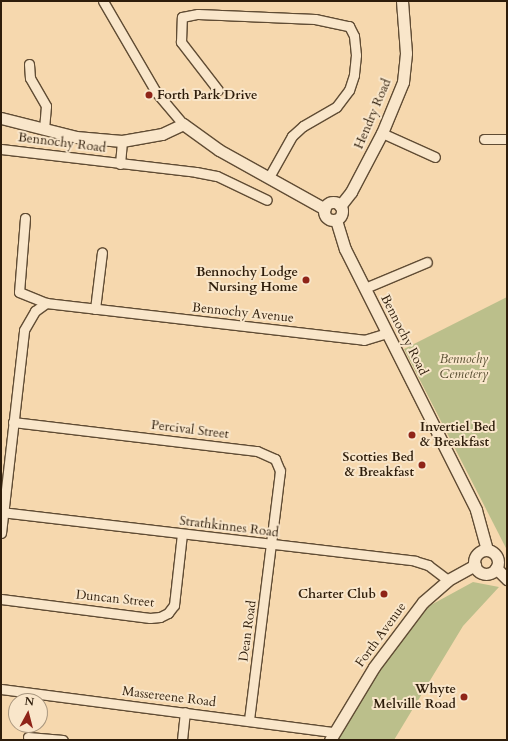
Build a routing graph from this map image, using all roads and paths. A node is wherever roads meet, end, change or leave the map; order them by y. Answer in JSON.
{"nodes":[{"id":1,"x":103,"y":1,"type":"edge"},
{"id":2,"x":402,"y":1,"type":"edge"},
{"id":3,"x":29,"y":64,"type":"dead end"},
{"id":4,"x":218,"y":90,"type":"dead end"},
{"id":5,"x":1,"y":118,"type":"edge"},
{"id":6,"x":183,"y":124,"type":"junction"},
{"id":7,"x":44,"y":128,"type":"junction"},
{"id":8,"x":382,"y":133,"type":"junction"},
{"id":9,"x":484,"y":139,"type":"dead end"},
{"id":10,"x":507,"y":139,"type":"edge"},
{"id":11,"x":122,"y":140,"type":"junction"},
{"id":12,"x":1,"y":149,"type":"edge"},
{"id":13,"x":435,"y":157,"type":"dead end"},
{"id":14,"x":120,"y":164,"type":"junction"},
{"id":15,"x":269,"y":176,"type":"junction"},
{"id":16,"x":267,"y":200,"type":"dead end"},
{"id":17,"x":340,"y":206,"type":"junction"},
{"id":18,"x":325,"y":209,"type":"junction"},
{"id":19,"x":25,"y":218,"type":"dead end"},
{"id":20,"x":336,"y":220,"type":"junction"},
{"id":21,"x":102,"y":252,"type":"dead end"},
{"id":22,"x":427,"y":262,"type":"dead end"},
{"id":23,"x":365,"y":288,"type":"junction"},
{"id":24,"x":46,"y":303,"type":"junction"},
{"id":25,"x":95,"y":309,"type":"junction"},
{"id":26,"x":387,"y":333,"type":"junction"},
{"id":27,"x":13,"y":422,"type":"junction"},
{"id":28,"x":2,"y":512,"type":"edge"},
{"id":29,"x":1,"y":533,"type":"edge"},
{"id":30,"x":182,"y":534,"type":"junction"},
{"id":31,"x":272,"y":546,"type":"junction"},
{"id":32,"x":486,"y":550,"type":"junction"},
{"id":33,"x":475,"y":566,"type":"junction"},
{"id":34,"x":496,"y":568,"type":"junction"},
{"id":35,"x":507,"y":578,"type":"edge"},
{"id":36,"x":448,"y":580,"type":"junction"},
{"id":37,"x":1,"y":599,"type":"edge"},
{"id":38,"x":1,"y":689,"type":"edge"},
{"id":39,"x":185,"y":712,"type":"junction"},
{"id":40,"x":249,"y":720,"type":"junction"},
{"id":41,"x":332,"y":736,"type":"edge"},
{"id":42,"x":28,"y":737,"type":"dead end"},
{"id":43,"x":41,"y":740,"type":"edge"},
{"id":44,"x":63,"y":740,"type":"edge"},
{"id":45,"x":182,"y":740,"type":"edge"}],
"edges":[{"from":1,"to":6,"type":"street"},
{"from":2,"to":8,"type":"street","name":"Hendry Road"},
{"from":3,"to":7,"type":"street"},
{"from":4,"to":15,"type":"street"},
{"from":5,"to":7,"type":"street","name":"Bennochy Road"},
{"from":6,"to":11,"type":"street","name":"Bennochy Road"},
{"from":6,"to":15,"type":"street"},
{"from":7,"to":11,"type":"street","name":"Bennochy Road"},
{"from":8,"to":13,"type":"street"},
{"from":8,"to":17,"type":"street","name":"Hendry Road"},
{"from":9,"to":10,"type":"street"},
{"from":11,"to":14,"type":"street","name":"Bennochy Road"},
{"from":12,"to":14,"type":"street","name":"Bennochy Road"},
{"from":14,"to":16,"type":"street","name":"Bennochy Road"},
{"from":15,"to":18,"type":"street"},
{"from":17,"to":18,"type":"street"},
{"from":17,"to":20,"type":"street"},
{"from":18,"to":20,"type":"street"},
{"from":19,"to":24,"type":"street","name":"Bennochy Avenue"},
{"from":20,"to":23,"type":"street","name":"Bennochy Road"},
{"from":21,"to":25,"type":"street"},
{"from":22,"to":23,"type":"street"},
{"from":23,"to":26,"type":"street","name":"Bennochy Road"},
{"from":24,"to":25,"type":"street","name":"Bennochy Avenue"},
{"from":24,"to":27,"type":"street"},
{"from":25,"to":26,"type":"street","name":"Bennochy Avenue"},
{"from":26,"to":32,"type":"street","name":"Bennochy Road"},
{"from":27,"to":28,"type":"street"},
{"from":27,"to":31,"type":"street","name":"Percival Street"},
{"from":28,"to":29,"type":"street"},
{"from":28,"to":30,"type":"street","name":"Strathkinnes Road"},
{"from":30,"to":31,"type":"street","name":"Strathkinnes Road"},
{"from":30,"to":37,"type":"street","name":"Duncan Street"},
{"from":31,"to":36,"type":"street","name":"Strathkinnes Road"},
{"from":31,"to":40,"type":"street","name":"Dean Road"},
{"from":32,"to":33,"type":"street"},
{"from":32,"to":34,"type":"street"},
{"from":33,"to":34,"type":"street"},
{"from":33,"to":36,"type":"street","name":"Forth Avenue"},
{"from":34,"to":35,"type":"street"},
{"from":36,"to":41,"type":"street","name":"Forth Avenue"},
{"from":38,"to":39,"type":"street","name":"Massereene Road"},
{"from":39,"to":40,"type":"street","name":"Massereene Road"},
{"from":39,"to":45,"type":"street"},
{"from":40,"to":41,"type":"street","name":"Massereene Road"},
{"from":42,"to":43,"type":"street"},
{"from":43,"to":44,"type":"street"}]}
